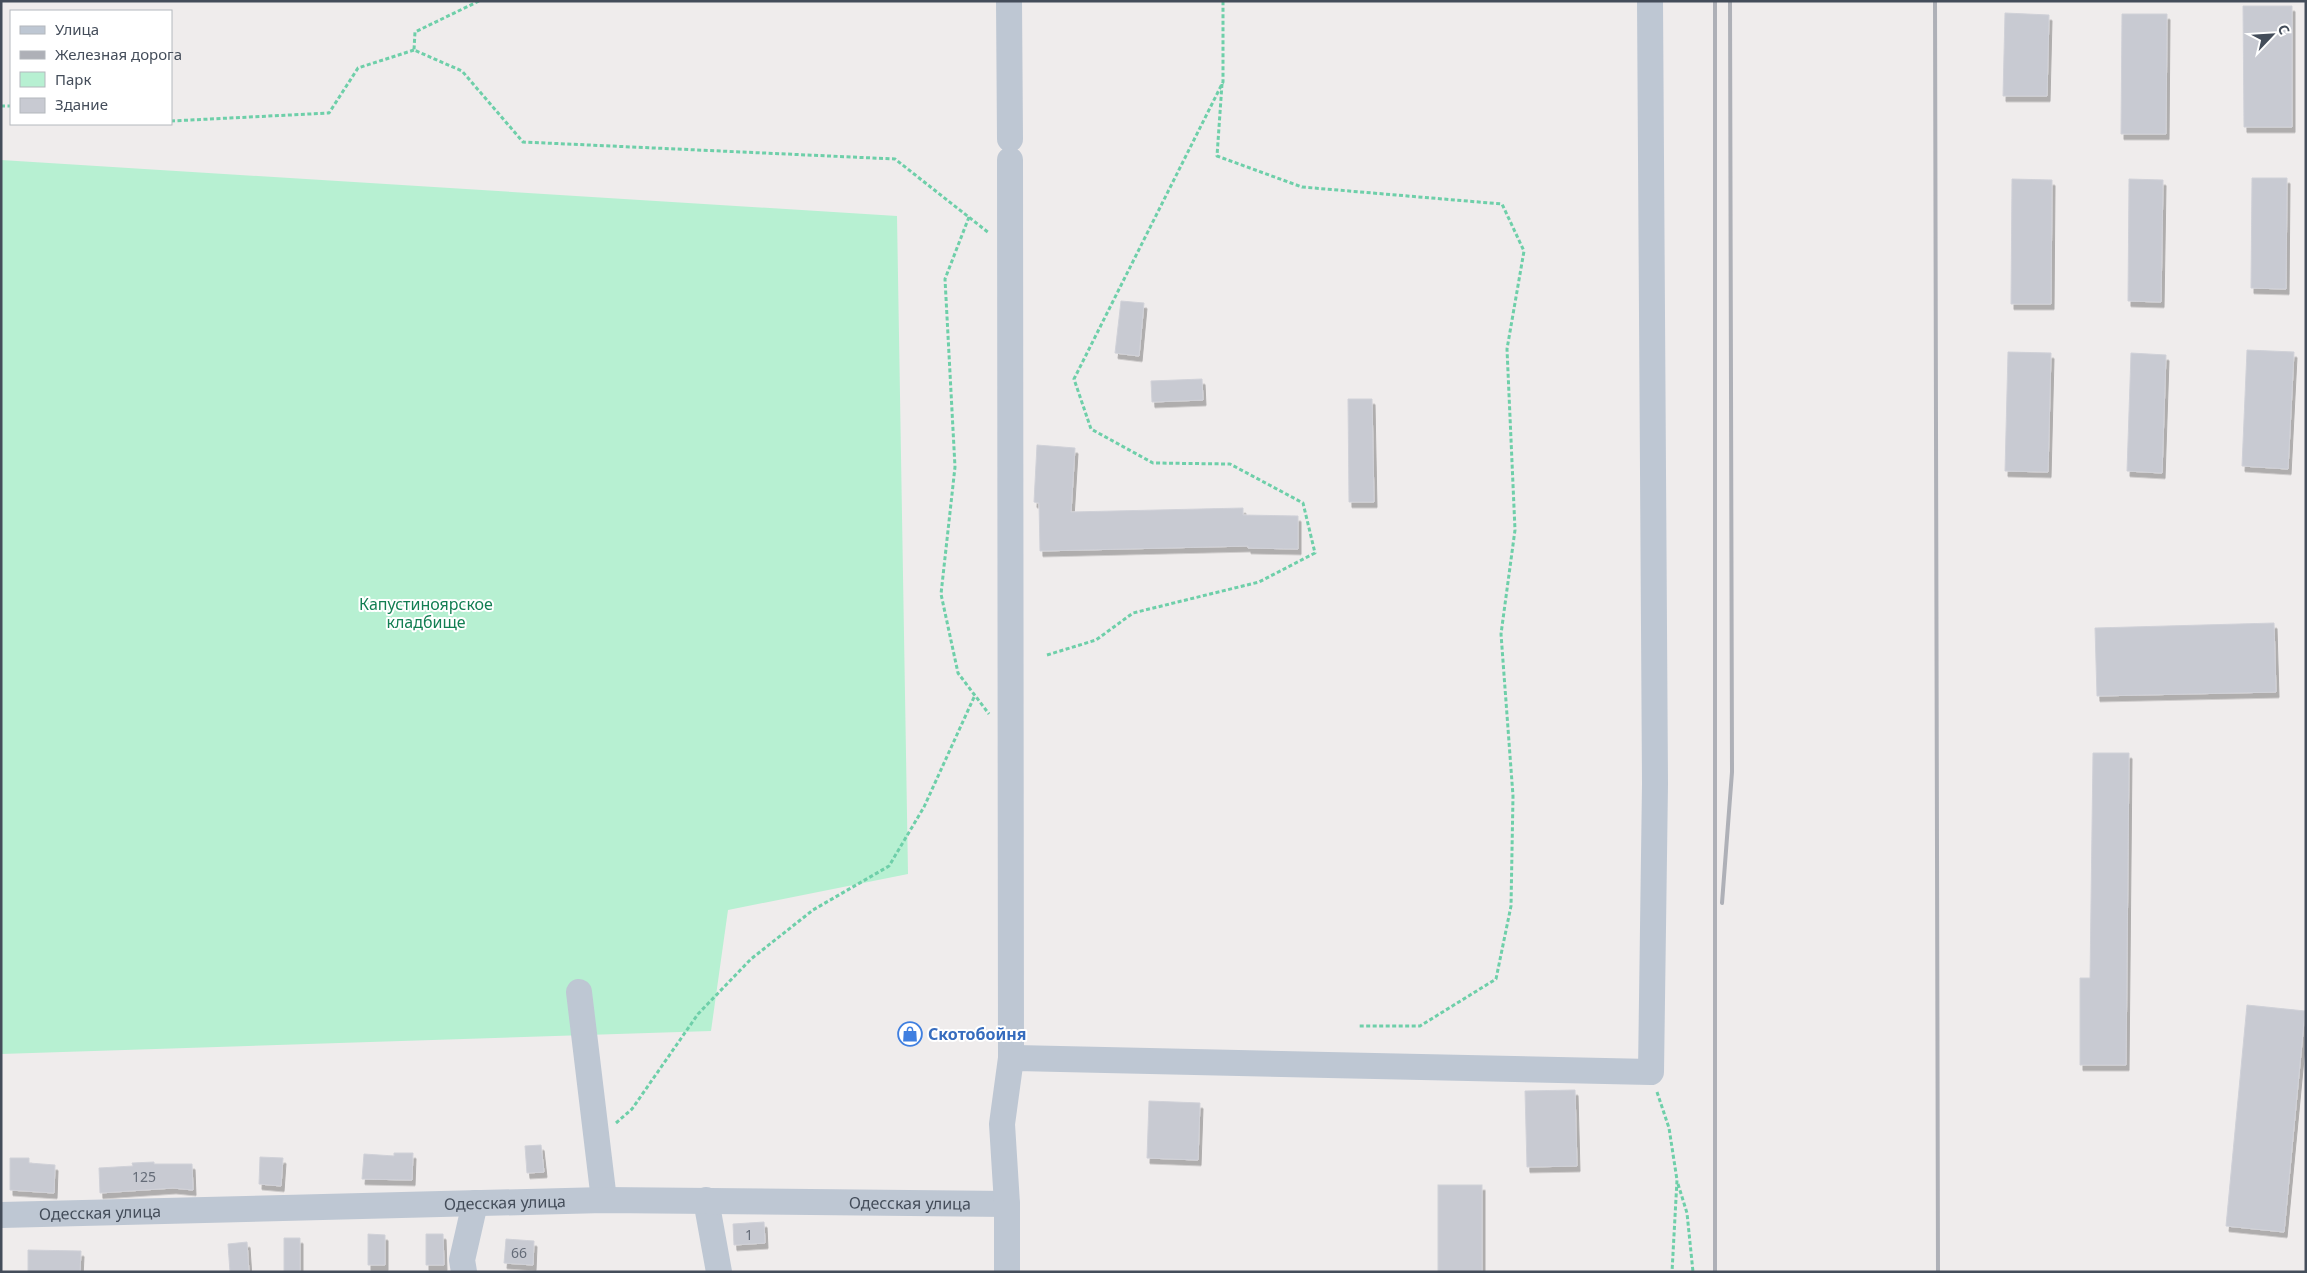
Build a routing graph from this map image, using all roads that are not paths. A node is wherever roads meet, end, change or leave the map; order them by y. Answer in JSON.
{"nodes":[{"id":1,"x":1009,"y":1,"type":"edge"},
{"id":2,"x":1650,"y":1,"type":"edge"},
{"id":3,"x":579,"y":992,"type":"dead end"},
{"id":4,"x":1011,"y":1058,"type":"junction"},
{"id":5,"x":604,"y":1200,"type":"junction"},
{"id":6,"x":706,"y":1200,"type":"junction"},
{"id":7,"x":475,"y":1203,"type":"junction"},
{"id":8,"x":1007,"y":1204,"type":"junction"},
{"id":9,"x":1,"y":1215,"type":"edge"},
{"id":10,"x":464,"y":1272,"type":"edge"},
{"id":11,"x":719,"y":1272,"type":"edge"},
{"id":12,"x":1008,"y":1272,"type":"edge"}],
"edges":[{"from":1,"to":4,"type":"street"},
{"from":2,"to":4,"type":"street"},
{"from":3,"to":5,"type":"street"},
{"from":4,"to":8,"type":"street"},
{"from":5,"to":6,"type":"street","name":"Одесская улица"},
{"from":5,"to":7,"type":"street","name":"Одесская улица"},
{"from":6,"to":8,"type":"street","name":"Одесская улица"},
{"from":6,"to":11,"type":"street"},
{"from":7,"to":9,"type":"street","name":"Одесская улица"},
{"from":7,"to":10,"type":"street"},
{"from":8,"to":12,"type":"street"}]}
